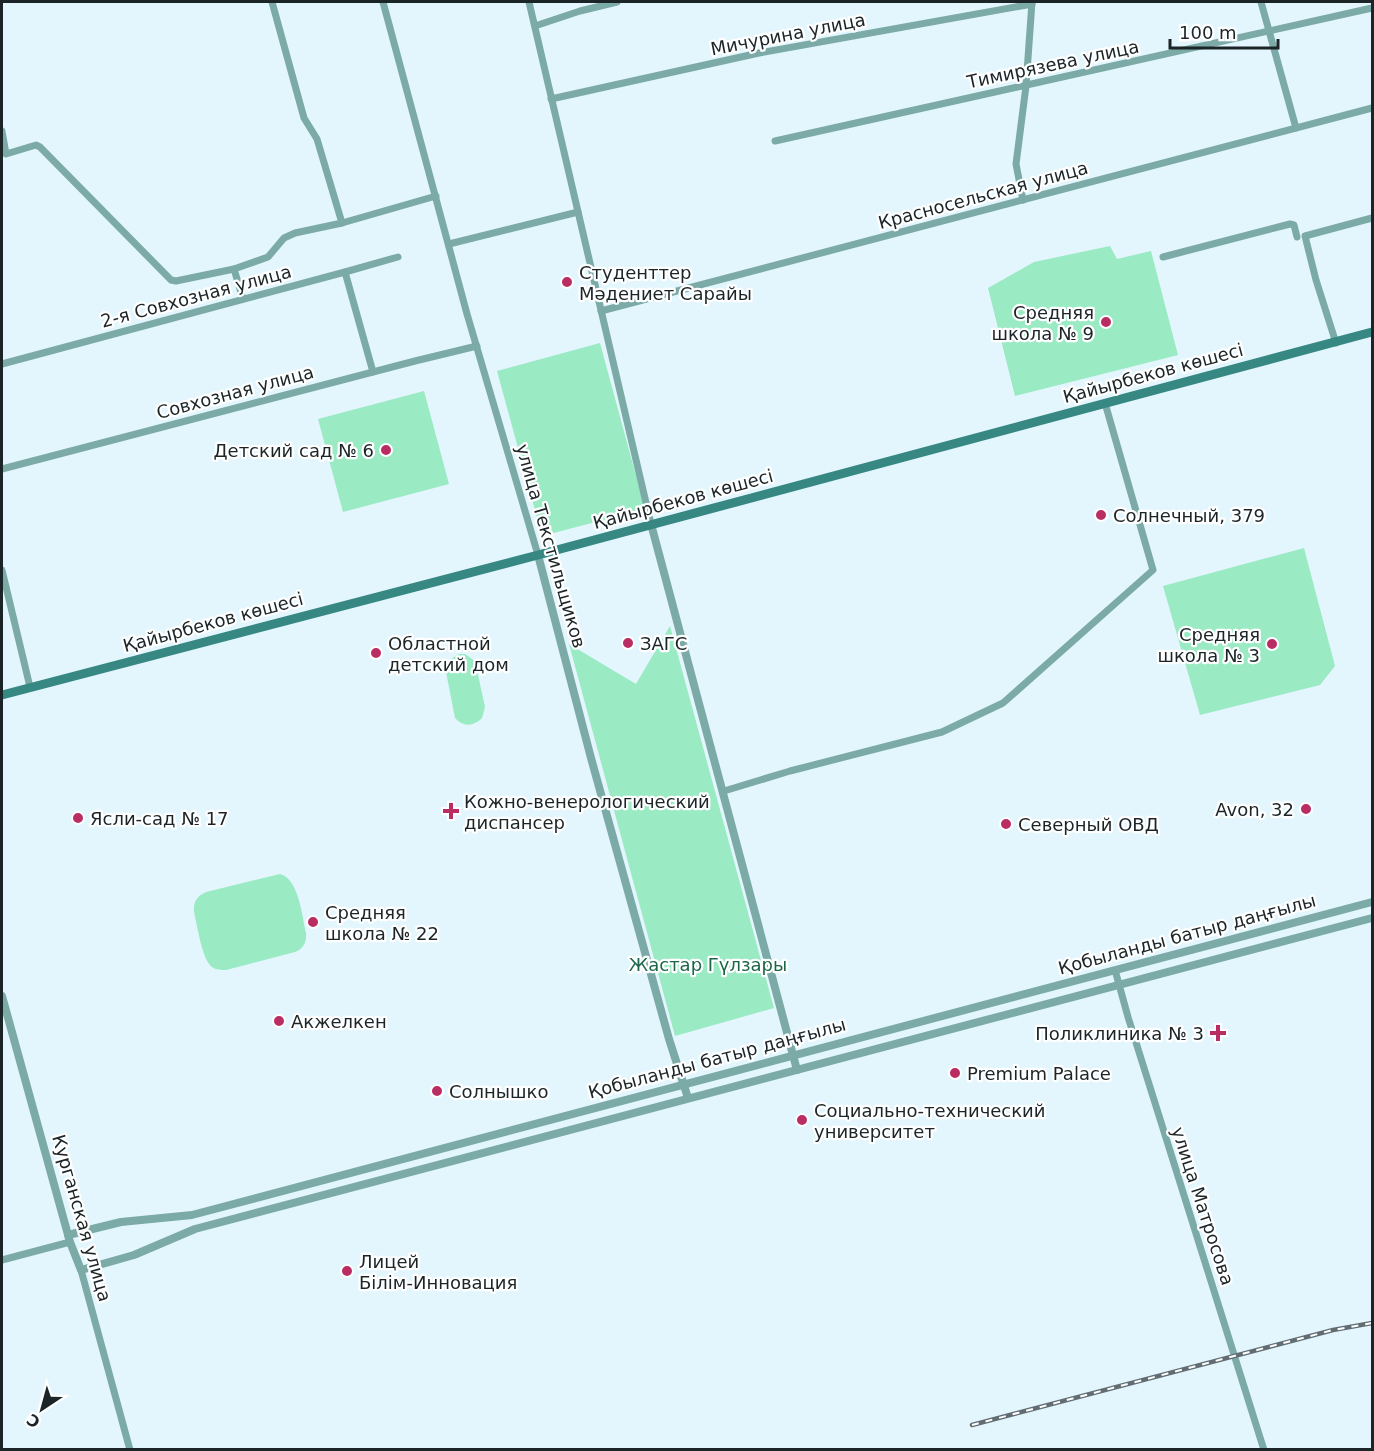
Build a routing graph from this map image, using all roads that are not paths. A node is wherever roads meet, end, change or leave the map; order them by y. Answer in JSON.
{"nodes":[{"id":1,"x":272,"y":2,"type":"edge"},
{"id":2,"x":383,"y":2,"type":"edge"},
{"id":3,"x":529,"y":2,"type":"edge"},
{"id":4,"x":617,"y":2,"type":"edge"},
{"id":5,"x":1261,"y":2,"type":"edge"},
{"id":6,"x":1032,"y":3,"type":"edge"},
{"id":7,"x":1372,"y":8,"type":"edge"},
{"id":8,"x":535,"y":26,"type":"junction"},
{"id":9,"x":1269,"y":32,"type":"junction"},
{"id":10,"x":1026,"y":86,"type":"junction"},
{"id":11,"x":551,"y":99,"type":"junction"},
{"id":12,"x":1372,"y":108,"type":"edge"},
{"id":13,"x":1296,"y":128,"type":"junction"},
{"id":14,"x":2,"y":131,"type":"edge"},
{"id":15,"x":775,"y":141,"type":"dead end"},
{"id":16,"x":436,"y":196,"type":"junction"},
{"id":17,"x":1023,"y":200,"type":"junction"},
{"id":18,"x":578,"y":212,"type":"junction"},
{"id":19,"x":1372,"y":218,"type":"edge"},
{"id":20,"x":342,"y":223,"type":"junction"},
{"id":21,"x":1301,"y":237,"type":"junction"},
{"id":22,"x":449,"y":244,"type":"junction"},
{"id":23,"x":1163,"y":256,"type":"dead end"},
{"id":24,"x":398,"y":257,"type":"dead end"},
{"id":25,"x":234,"y":269,"type":"junction"},
{"id":26,"x":345,"y":272,"type":"junction"},
{"id":27,"x":243,"y":299,"type":"junction"},
{"id":28,"x":601,"y":311,"type":"junction"},
{"id":29,"x":1372,"y":332,"type":"edge"},
{"id":30,"x":1336,"y":343,"type":"junction"},
{"id":31,"x":477,"y":346,"type":"junction"},
{"id":32,"x":2,"y":364,"type":"edge"},
{"id":33,"x":373,"y":372,"type":"junction"},
{"id":34,"x":1105,"y":404,"type":"junction"},
{"id":35,"x":2,"y":469,"type":"edge"},
{"id":36,"x":651,"y":524,"type":"junction"},
{"id":37,"x":538,"y":555,"type":"junction"},
{"id":38,"x":2,"y":570,"type":"edge"},
{"id":39,"x":30,"y":687,"type":"junction"},
{"id":40,"x":2,"y":694,"type":"edge"},
{"id":41,"x":724,"y":791,"type":"junction"},
{"id":42,"x":1372,"y":902,"type":"edge"},
{"id":43,"x":1372,"y":918,"type":"edge"},
{"id":44,"x":1115,"y":970,"type":"junction"},
{"id":45,"x":1119,"y":984,"type":"junction"},
{"id":46,"x":2,"y":996,"type":"edge"},
{"id":47,"x":793,"y":1056,"type":"junction"},
{"id":48,"x":797,"y":1070,"type":"junction"},
{"id":49,"x":682,"y":1084,"type":"junction"},
{"id":50,"x":688,"y":1098,"type":"junction"},
{"id":51,"x":69,"y":1238,"type":"junction"},
{"id":52,"x":2,"y":1260,"type":"edge"},
{"id":53,"x":81,"y":1270,"type":"junction"},
{"id":54,"x":130,"y":1449,"type":"edge"},
{"id":55,"x":1264,"y":1449,"type":"edge"}],
"edges":[{"from":1,"to":20,"type":"street"},
{"from":2,"to":16,"type":"street","name":"улица Текстильщиков"},
{"from":3,"to":8,"type":"street"},
{"from":4,"to":8,"type":"street"},
{"from":5,"to":9,"type":"street"},
{"from":6,"to":10,"type":"street"},
{"from":6,"to":11,"type":"street","name":"Мичурина улица"},
{"from":7,"to":9,"type":"street","name":"Тимирязева улица"},
{"from":8,"to":11,"type":"street"},
{"from":9,"to":10,"type":"street","name":"Тимирязева улица"},
{"from":9,"to":13,"type":"street"},
{"from":10,"to":15,"type":"street","name":"Тимирязева улица"},
{"from":10,"to":17,"type":"street"},
{"from":11,"to":18,"type":"street"},
{"from":12,"to":13,"type":"street","name":"Красносельская улица"},
{"from":13,"to":17,"type":"street","name":"Красносельская улица"},
{"from":14,"to":25,"type":"street"},
{"from":16,"to":20,"type":"street"},
{"from":16,"to":22,"type":"street","name":"улица Текстильщиков"},
{"from":17,"to":28,"type":"street","name":"Красносельская улица"},
{"from":18,"to":22,"type":"street"},
{"from":18,"to":28,"type":"street"},
{"from":19,"to":21,"type":"street"},
{"from":20,"to":25,"type":"street"},
{"from":21,"to":23,"type":"street"},
{"from":21,"to":30,"type":"street"},
{"from":22,"to":31,"type":"street","name":"улица Текстильщиков"},
{"from":24,"to":26,"type":"street","name":"2-я Совхозная улица"},
{"from":25,"to":27,"type":"street"},
{"from":26,"to":27,"type":"street","name":"2-я Совхозная улица"},
{"from":26,"to":33,"type":"street"},
{"from":27,"to":32,"type":"street","name":"2-я Совхозная улица"},
{"from":28,"to":36,"type":"street"},
{"from":29,"to":30,"type":"main road","name":"Қайырбеков көшесі"},
{"from":30,"to":34,"type":"main road","name":"Қайырбеков көшесі"},
{"from":31,"to":33,"type":"street","name":"Совхозная улица"},
{"from":31,"to":37,"type":"street","name":"улица Текстильщиков"},
{"from":33,"to":35,"type":"street","name":"Совхозная улица"},
{"from":34,"to":36,"type":"main road","name":"Қайырбеков көшесі"},
{"from":34,"to":41,"type":"street"},
{"from":36,"to":37,"type":"main road","name":"Қайырбеков көшесі"},
{"from":36,"to":41,"type":"street"},
{"from":37,"to":39,"type":"main road","name":"Қайырбеков көшесі"},
{"from":37,"to":49,"type":"street","name":"улица Текстильщиков"},
{"from":38,"to":39,"type":"street"},
{"from":39,"to":40,"type":"main road","name":"Қайырбеков көшесі"},
{"from":41,"to":47,"type":"street"},
{"from":42,"to":44,"type":"street","name":"Қобыланды батыр даңғылы"},
{"from":43,"to":45,"type":"street","name":"Қобыланды батыр даңғылы"},
{"from":44,"to":45,"type":"street","name":"улица Матросова"},
{"from":44,"to":47,"type":"street","name":"Қобыланды батыр даңғылы"},
{"from":45,"to":48,"type":"street","name":"Қобыланды батыр даңғылы"},
{"from":45,"to":55,"type":"street","name":"улица Матросова"},
{"from":46,"to":51,"type":"street","name":"Курганская улица"},
{"from":47,"to":48,"type":"street"},
{"from":47,"to":49,"type":"street","name":"Қобыланды батыр даңғылы"},
{"from":48,"to":50,"type":"street","name":"Қобыланды батыр даңғылы"},
{"from":49,"to":50,"type":"street","name":"улица Текстильщиков"},
{"from":49,"to":51,"type":"street","name":"Қобыланды батыр даңғылы"},
{"from":50,"to":53,"type":"street","name":"Қобыланды батыр даңғылы"},
{"from":51,"to":52,"type":"street","name":"Қобыланды батыр даңғылы"},
{"from":51,"to":53,"type":"street","name":"Курганская улица"},
{"from":53,"to":54,"type":"street","name":"Курганская улица"}]}
